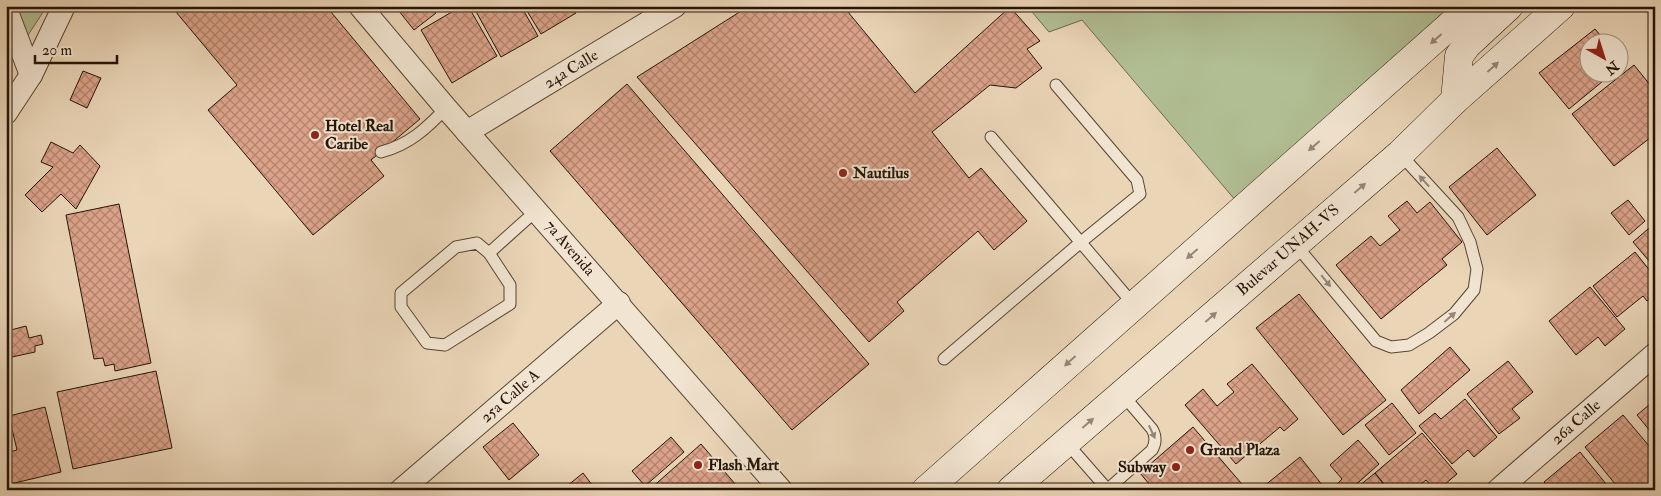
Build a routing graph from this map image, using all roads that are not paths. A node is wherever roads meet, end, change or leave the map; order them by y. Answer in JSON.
{"nodes":[{"id":1,"x":64,"y":6,"type":"edge"},
{"id":2,"x":360,"y":6,"type":"edge"},
{"id":3,"x":675,"y":6,"type":"edge"},
{"id":4,"x":1472,"y":6,"type":"edge"},
{"id":5,"x":1508,"y":6,"type":"edge"},
{"id":6,"x":1561,"y":6,"type":"edge"},
{"id":7,"x":6,"y":15,"type":"edge"},
{"id":8,"x":31,"y":75,"type":"junction"},
{"id":9,"x":1056,"y":85,"type":"dead end"},
{"id":10,"x":1455,"y":100,"type":"junction"},
{"id":11,"x":446,"y":108,"type":"junction"},
{"id":12,"x":6,"y":113,"type":"edge"},
{"id":13,"x":467,"y":132,"type":"junction"},
{"id":14,"x":991,"y":137,"type":"dead end"},
{"id":15,"x":381,"y":152,"type":"dead end"},
{"id":16,"x":1400,"y":154,"type":"junction"},
{"id":17,"x":537,"y":210,"type":"junction"},
{"id":18,"x":1081,"y":242,"type":"junction"},
{"id":19,"x":1295,"y":244,"type":"junction"},
{"id":20,"x":489,"y":254,"type":"junction"},
{"id":21,"x":619,"y":303,"type":"junction"},
{"id":22,"x":1134,"y":305,"type":"junction"},
{"id":23,"x":1655,"y":354,"type":"edge"},
{"id":24,"x":944,"y":359,"type":"dead end"},
{"id":25,"x":1122,"y":394,"type":"junction"},
{"id":26,"x":1066,"y":442,"type":"junction"},
{"id":27,"x":772,"y":487,"type":"edge"},
{"id":28,"x":1108,"y":489,"type":"edge"},
{"id":29,"x":401,"y":490,"type":"edge"},
{"id":30,"x":926,"y":490,"type":"edge"},
{"id":31,"x":1011,"y":490,"type":"edge"},
{"id":32,"x":1498,"y":490,"type":"edge"}],
"edges":[{"from":1,"to":8,"type":"street"},
{"from":2,"to":11,"type":"street","name":"7a Avenida"},
{"from":3,"to":13,"type":"street","name":"24a Calle"},
{"from":4,"to":22,"type":"main road","one_way":true},
{"from":5,"to":10,"type":"main road"},
{"from":10,"to":6,"type":"main road","name":"Bulevar UNAH-VS","one_way":true},
{"from":7,"to":8,"type":"street"},
{"from":8,"to":12,"type":"street"},
{"from":9,"to":18,"type":"lane"},
{"from":10,"to":16,"type":"main road","name":"Bulevar UNAH-VS"},
{"from":11,"to":13,"type":"street","name":"7a Avenida"},
{"from":11,"to":15,"type":"lane"},
{"from":13,"to":17,"type":"street","name":"7a Avenida"},
{"from":14,"to":18,"type":"lane"},
{"from":19,"to":16,"type":"main road","name":"Bulevar UNAH-VS","one_way":true},
{"from":19,"to":16,"type":"lane","one_way":true},
{"from":17,"to":20,"type":"lane"},
{"from":17,"to":21,"type":"street","name":"7a Avenida"},
{"from":18,"to":22,"type":"lane"},
{"from":18,"to":24,"type":"lane"},
{"from":25,"to":19,"type":"main road","name":"Bulevar UNAH-VS","one_way":true},
{"from":20,"to":20,"type":"lane"},
{"from":21,"to":27,"type":"street","name":"7a Avenida"},
{"from":21,"to":29,"type":"street","name":"25a Calle A"},
{"from":22,"to":30,"type":"main road","one_way":true},
{"from":23,"to":32,"type":"street","name":"26a Calle"},
{"from":26,"to":25,"type":"main road","name":"Bulevar UNAH-VS","one_way":true},
{"from":25,"to":28,"type":"lane","one_way":true},
{"from":26,"to":28,"type":"lane"},
{"from":26,"to":31,"type":"main road","name":"Bulevar UNAH-VS"}]}
